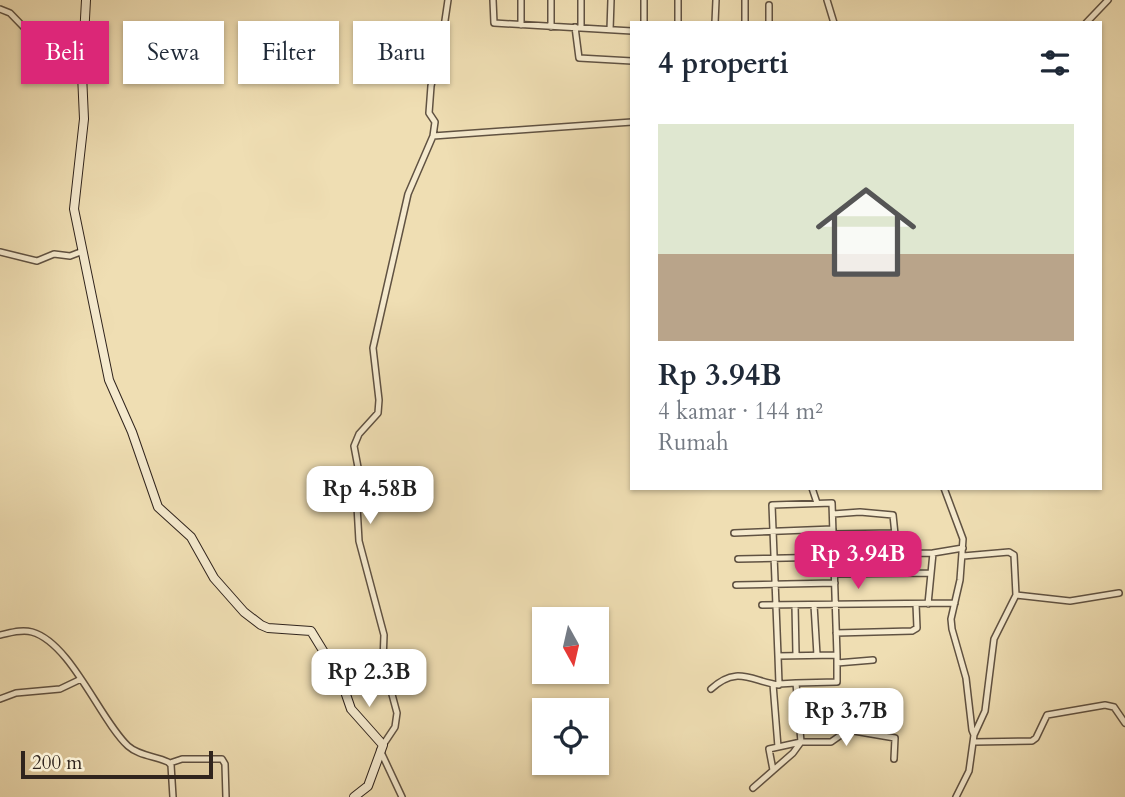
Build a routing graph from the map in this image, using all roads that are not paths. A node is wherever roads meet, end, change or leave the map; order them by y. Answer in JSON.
{"nodes":[{"id":1,"x":86,"y":0,"type":"edge"},
{"id":2,"x":448,"y":0,"type":"edge"},
{"id":3,"x":493,"y":0,"type":"edge"},
{"id":4,"x":522,"y":0,"type":"edge"},
{"id":5,"x":551,"y":0,"type":"edge"},
{"id":6,"x":581,"y":0,"type":"edge"},
{"id":7,"x":611,"y":0,"type":"edge"},
{"id":8,"x":645,"y":0,"type":"edge"},
{"id":9,"x":678,"y":0,"type":"edge"},
{"id":10,"x":716,"y":0,"type":"edge"},
{"id":11,"x":745,"y":0,"type":"edge"},
{"id":12,"x":827,"y":0,"type":"edge"},
{"id":13,"x":1108,"y":0,"type":"edge"},
{"id":14,"x":769,"y":5,"type":"dead end"},
{"id":15,"x":0,"y":9,"type":"edge"},
{"id":16,"x":85,"y":21,"type":"edge"},
{"id":17,"x":644,"y":21,"type":"edge"},
{"id":18,"x":678,"y":21,"type":"edge"},
{"id":19,"x":715,"y":21,"type":"edge"},
{"id":20,"x":745,"y":21,"type":"edge"},
{"id":21,"x":769,"y":21,"type":"edge"},
{"id":22,"x":833,"y":21,"type":"edge"},
{"id":23,"x":1088,"y":21,"type":"edge"},
{"id":24,"x":21,"y":25,"type":"edge"},
{"id":25,"x":521,"y":25,"type":"junction"},
{"id":26,"x":551,"y":26,"type":"junction"},
{"id":27,"x":578,"y":27,"type":"junction"},
{"id":28,"x":610,"y":30,"type":"junction"},
{"id":29,"x":630,"y":31,"type":"edge"},
{"id":30,"x":630,"y":61,"type":"edge"},
{"id":31,"x":83,"y":84,"type":"edge"},
{"id":32,"x":630,"y":122,"type":"edge"},
{"id":33,"x":433,"y":136,"type":"junction"},
{"id":34,"x":83,"y":251,"type":"junction"},
{"id":35,"x":0,"y":252,"type":"edge"},
{"id":36,"x":813,"y":490,"type":"edge"},
{"id":37,"x":945,"y":490,"type":"edge"},
{"id":38,"x":817,"y":503,"type":"junction"},
{"id":39,"x":833,"y":514,"type":"junction"},
{"id":40,"x":833,"y":531,"type":"junction"},
{"id":41,"x":773,"y":532,"type":"junction"},
{"id":42,"x":734,"y":533,"type":"dead end"},
{"id":43,"x":895,"y":533,"type":"junction"},
{"id":44,"x":963,"y":548,"type":"junction"},
{"id":45,"x":933,"y":553,"type":"junction"},
{"id":46,"x":897,"y":554,"type":"junction"},
{"id":47,"x":834,"y":555,"type":"junction"},
{"id":48,"x":963,"y":556,"type":"junction"},
{"id":49,"x":774,"y":558,"type":"junction"},
{"id":50,"x":738,"y":559,"type":"dead end"},
{"id":51,"x":931,"y":573,"type":"junction"},
{"id":52,"x":835,"y":574,"type":"junction"},
{"id":53,"x":775,"y":583,"type":"junction"},
{"id":54,"x":835,"y":583,"type":"junction"},
{"id":55,"x":737,"y":585,"type":"dead end"},
{"id":56,"x":1119,"y":593,"type":"dead end"},
{"id":57,"x":1016,"y":595,"type":"junction"},
{"id":58,"x":916,"y":604,"type":"junction"},
{"id":59,"x":928,"y":604,"type":"junction"},
{"id":60,"x":954,"y":604,"type":"junction"},
{"id":61,"x":762,"y":605,"type":"dead end"},
{"id":62,"x":775,"y":605,"type":"junction"},
{"id":63,"x":795,"y":605,"type":"junction"},
{"id":64,"x":814,"y":605,"type":"junction"},
{"id":65,"x":835,"y":605,"type":"junction"},
{"id":66,"x":836,"y":634,"type":"junction"},
{"id":67,"x":0,"y":635,"type":"edge"},
{"id":68,"x":796,"y":654,"type":"junction"},
{"id":69,"x":817,"y":655,"type":"junction"},
{"id":70,"x":837,"y":655,"type":"junction"},
{"id":71,"x":778,"y":656,"type":"junction"},
{"id":72,"x":873,"y":660,"type":"dead end"},
{"id":73,"x":837,"y":663,"type":"junction"},
{"id":74,"x":81,"y":679,"type":"junction"},
{"id":75,"x":796,"y":683,"type":"junction"},
{"id":76,"x":776,"y":684,"type":"junction"},
{"id":77,"x":711,"y":689,"type":"dead end"},
{"id":78,"x":0,"y":699,"type":"edge"},
{"id":79,"x":1125,"y":723,"type":"edge"},
{"id":80,"x":974,"y":738,"type":"junction"},
{"id":81,"x":800,"y":743,"type":"junction"},
{"id":82,"x":778,"y":747,"type":"junction"},
{"id":83,"x":382,"y":748,"type":"junction"},
{"id":84,"x":894,"y":759,"type":"dead end"},
{"id":85,"x":170,"y":763,"type":"junction"},
{"id":86,"x":773,"y":770,"type":"junction"},
{"id":87,"x":753,"y":788,"type":"dead end"},
{"id":88,"x":173,"y":797,"type":"edge"},
{"id":89,"x":226,"y":797,"type":"edge"},
{"id":90,"x":354,"y":797,"type":"edge"},
{"id":91,"x":402,"y":797,"type":"edge"},
{"id":92,"x":957,"y":797,"type":"edge"}],
"edges":[{"from":1,"to":16,"type":"street"},
{"from":2,"to":33,"type":"street"},
{"from":3,"to":25,"type":"street"},
{"from":4,"to":25,"type":"street"},
{"from":5,"to":26,"type":"street"},
{"from":6,"to":27,"type":"street"},
{"from":7,"to":28,"type":"street"},
{"from":8,"to":17,"type":"street"},
{"from":9,"to":18,"type":"street"},
{"from":10,"to":19,"type":"street"},
{"from":11,"to":20,"type":"street"},
{"from":12,"to":22,"type":"street"},
{"from":13,"to":23,"type":"street"},
{"from":14,"to":21,"type":"street"},
{"from":15,"to":24,"type":"street"},
{"from":25,"to":26,"type":"street"},
{"from":26,"to":27,"type":"street"},
{"from":27,"to":28,"type":"street"},
{"from":27,"to":30,"type":"street"},
{"from":28,"to":29,"type":"street"},
{"from":31,"to":34,"type":"street"},
{"from":32,"to":33,"type":"street"},
{"from":33,"to":83,"type":"street"},
{"from":34,"to":35,"type":"street"},
{"from":34,"to":83,"type":"street"},
{"from":36,"to":38,"type":"street"},
{"from":37,"to":44,"type":"street"},
{"from":38,"to":39,"type":"street"},
{"from":38,"to":41,"type":"street"},
{"from":39,"to":40,"type":"street"},
{"from":39,"to":43,"type":"street"},
{"from":40,"to":41,"type":"street"},
{"from":40,"to":43,"type":"street"},
{"from":40,"to":47,"type":"street"},
{"from":41,"to":42,"type":"street"},
{"from":41,"to":49,"type":"street"},
{"from":43,"to":46,"type":"street"},
{"from":44,"to":45,"type":"street"},
{"from":44,"to":48,"type":"street"},
{"from":45,"to":46,"type":"street"},
{"from":45,"to":51,"type":"street"},
{"from":46,"to":47,"type":"street"},
{"from":47,"to":49,"type":"street"},
{"from":47,"to":52,"type":"street"},
{"from":48,"to":57,"type":"street"},
{"from":48,"to":60,"type":"street"},
{"from":49,"to":50,"type":"street"},
{"from":49,"to":53,"type":"street"},
{"from":51,"to":52,"type":"street"},
{"from":51,"to":59,"type":"street"},
{"from":52,"to":54,"type":"street"},
{"from":53,"to":54,"type":"street"},
{"from":53,"to":55,"type":"street"},
{"from":53,"to":62,"type":"street"},
{"from":54,"to":65,"type":"street"},
{"from":56,"to":57,"type":"street"},
{"from":57,"to":80,"type":"street"},
{"from":58,"to":59,"type":"street"},
{"from":58,"to":65,"type":"street"},
{"from":58,"to":66,"type":"street"},
{"from":59,"to":60,"type":"street"},
{"from":60,"to":80,"type":"street"},
{"from":61,"to":62,"type":"street"},
{"from":62,"to":63,"type":"street"},
{"from":62,"to":71,"type":"street"},
{"from":63,"to":64,"type":"street"},
{"from":63,"to":68,"type":"street"},
{"from":64,"to":65,"type":"street"},
{"from":64,"to":69,"type":"street"},
{"from":65,"to":66,"type":"street"},
{"from":66,"to":70,"type":"street"},
{"from":67,"to":74,"type":"street"},
{"from":68,"to":69,"type":"street"},
{"from":68,"to":71,"type":"street"},
{"from":69,"to":70,"type":"street"},
{"from":70,"to":73,"type":"street"},
{"from":71,"to":76,"type":"street"},
{"from":72,"to":73,"type":"street"},
{"from":73,"to":75,"type":"street"},
{"from":74,"to":78,"type":"street"},
{"from":74,"to":85,"type":"street"},
{"from":75,"to":76,"type":"street"},
{"from":75,"to":81,"type":"street"},
{"from":76,"to":77,"type":"street"},
{"from":76,"to":82,"type":"street"},
{"from":79,"to":80,"type":"street"},
{"from":80,"to":92,"type":"street"},
{"from":81,"to":82,"type":"street"},
{"from":81,"to":84,"type":"street"},
{"from":81,"to":86,"type":"street"},
{"from":82,"to":86,"type":"street"},
{"from":83,"to":90,"type":"street"},
{"from":83,"to":91,"type":"street"},
{"from":85,"to":88,"type":"street"},
{"from":85,"to":89,"type":"street"},
{"from":86,"to":87,"type":"street"}]}
